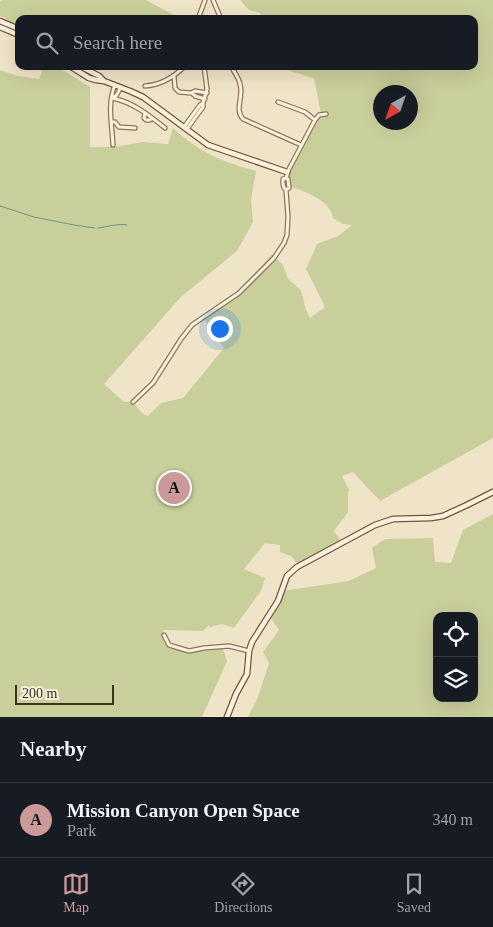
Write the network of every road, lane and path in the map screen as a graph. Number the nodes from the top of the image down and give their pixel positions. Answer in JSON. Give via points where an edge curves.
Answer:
{"nodes":[{"id":1,"x":205,"y":0,"type":"edge"},
{"id":2,"x":213,"y":0,"type":"edge"},
{"id":3,"x":199,"y":15,"type":"edge"},
{"id":4,"x":219,"y":15,"type":"edge"},
{"id":5,"x":0,"y":21,"type":"edge"},
{"id":6,"x":0,"y":27,"type":"edge"},
{"id":7,"x":15,"y":27,"type":"edge"},
{"id":8,"x":15,"y":33,"type":"edge"},
{"id":9,"x":76,"y":70,"type":"edge"},
{"id":10,"x":88,"y":70,"type":"edge"},
{"id":11,"x":181,"y":70,"type":"edge"},
{"id":12,"x":205,"y":70,"type":"edge"},
{"id":13,"x":233,"y":70,"type":"edge"},
{"id":14,"x":174,"y":76,"type":"junction"},
{"id":15,"x":104,"y":81,"type":"junction"},
{"id":16,"x":115,"y":85,"type":"junction"},
{"id":17,"x":145,"y":86,"type":"dead end"},
{"id":18,"x":121,"y":87,"type":"junction"},
{"id":19,"x":191,"y":93,"type":"junction"},
{"id":20,"x":207,"y":93,"type":"junction"},
{"id":21,"x":112,"y":98,"type":"junction"},
{"id":22,"x":205,"y":99,"type":"junction"},
{"id":23,"x":278,"y":102,"type":"dead end"},
{"id":24,"x":326,"y":114,"type":"dead end"},
{"id":25,"x":315,"y":120,"type":"junction"},
{"id":26,"x":112,"y":122,"type":"junction"},
{"id":27,"x":120,"y":127,"type":"junction"},
{"id":28,"x":135,"y":128,"type":"dead end"},
{"id":29,"x":165,"y":128,"type":"dead end"},
{"id":30,"x":112,"y":129,"type":"junction"},
{"id":31,"x":185,"y":129,"type":"junction"},
{"id":32,"x":112,"y":145,"type":"dead end"},
{"id":33,"x":302,"y":145,"type":"junction"},
{"id":34,"x":285,"y":177,"type":"junction"},
{"id":35,"x":286,"y":190,"type":"junction"},
{"id":36,"x":133,"y":402,"type":"dead end"},
{"id":37,"x":493,"y":492,"type":"edge"},
{"id":38,"x":164,"y":635,"type":"dead end"},
{"id":39,"x":249,"y":651,"type":"junction"},
{"id":40,"x":227,"y":717,"type":"edge"}],
"edges":[{"from":1,"to":3,"type":"street"},
{"from":2,"to":4,"type":"street"},
{"from":5,"to":7,"type":"street"},
{"from":6,"to":8,"type":"street"},
{"from":9,"to":15,"type":"street","via":[[89,78]]},
{"from":10,"to":15,"type":"street"},
{"from":11,"to":14,"type":"street"},
{"from":12,"to":20,"type":"street"},
{"from":13,"to":33,"type":"street","via":[[240,83],[239,110],[243,119]]},
{"from":14,"to":17,"type":"street"},
{"from":14,"to":19,"type":"street","via":[[177,91]]},
{"from":15,"to":16,"type":"street"},
{"from":16,"to":18,"type":"street"},
{"from":16,"to":21,"type":"street"},
{"from":18,"to":21,"type":"street"},
{"from":18,"to":31,"type":"street","via":[[143,97]]},
{"from":19,"to":20,"type":"street"},
{"from":19,"to":22,"type":"street"},
{"from":20,"to":22,"type":"street"},
{"from":21,"to":26,"type":"street"},
{"from":21,"to":29,"type":"street","via":[[124,101]]},
{"from":22,"to":31,"type":"street","via":[[203,107]]},
{"from":23,"to":25,"type":"street","via":[[305,112]]},
{"from":24,"to":25,"type":"street"},
{"from":25,"to":33,"type":"street"},
{"from":26,"to":27,"type":"street"},
{"from":26,"to":30,"type":"street"},
{"from":27,"to":28,"type":"street"},
{"from":27,"to":30,"type":"street"},
{"from":30,"to":32,"type":"street"},
{"from":31,"to":34,"type":"street","via":[[214,148]]},
{"from":33,"to":34,"type":"street"},
{"from":34,"to":35,"type":"street","via":[[283,188]]},
{"from":34,"to":35,"type":"street","via":[[288,179]]},
{"from":35,"to":36,"type":"street","via":[[287,234],[274,258],[239,293],[189,329],[155,380]]},
{"from":37,"to":39,"type":"street","via":[[443,516],[393,519],[375,525],[298,567],[287,576],[278,600]]},
{"from":38,"to":39,"type":"street","via":[[169,645],[189,651],[229,646]]},
{"from":39,"to":40,"type":"street","via":[[247,674]]}]}
